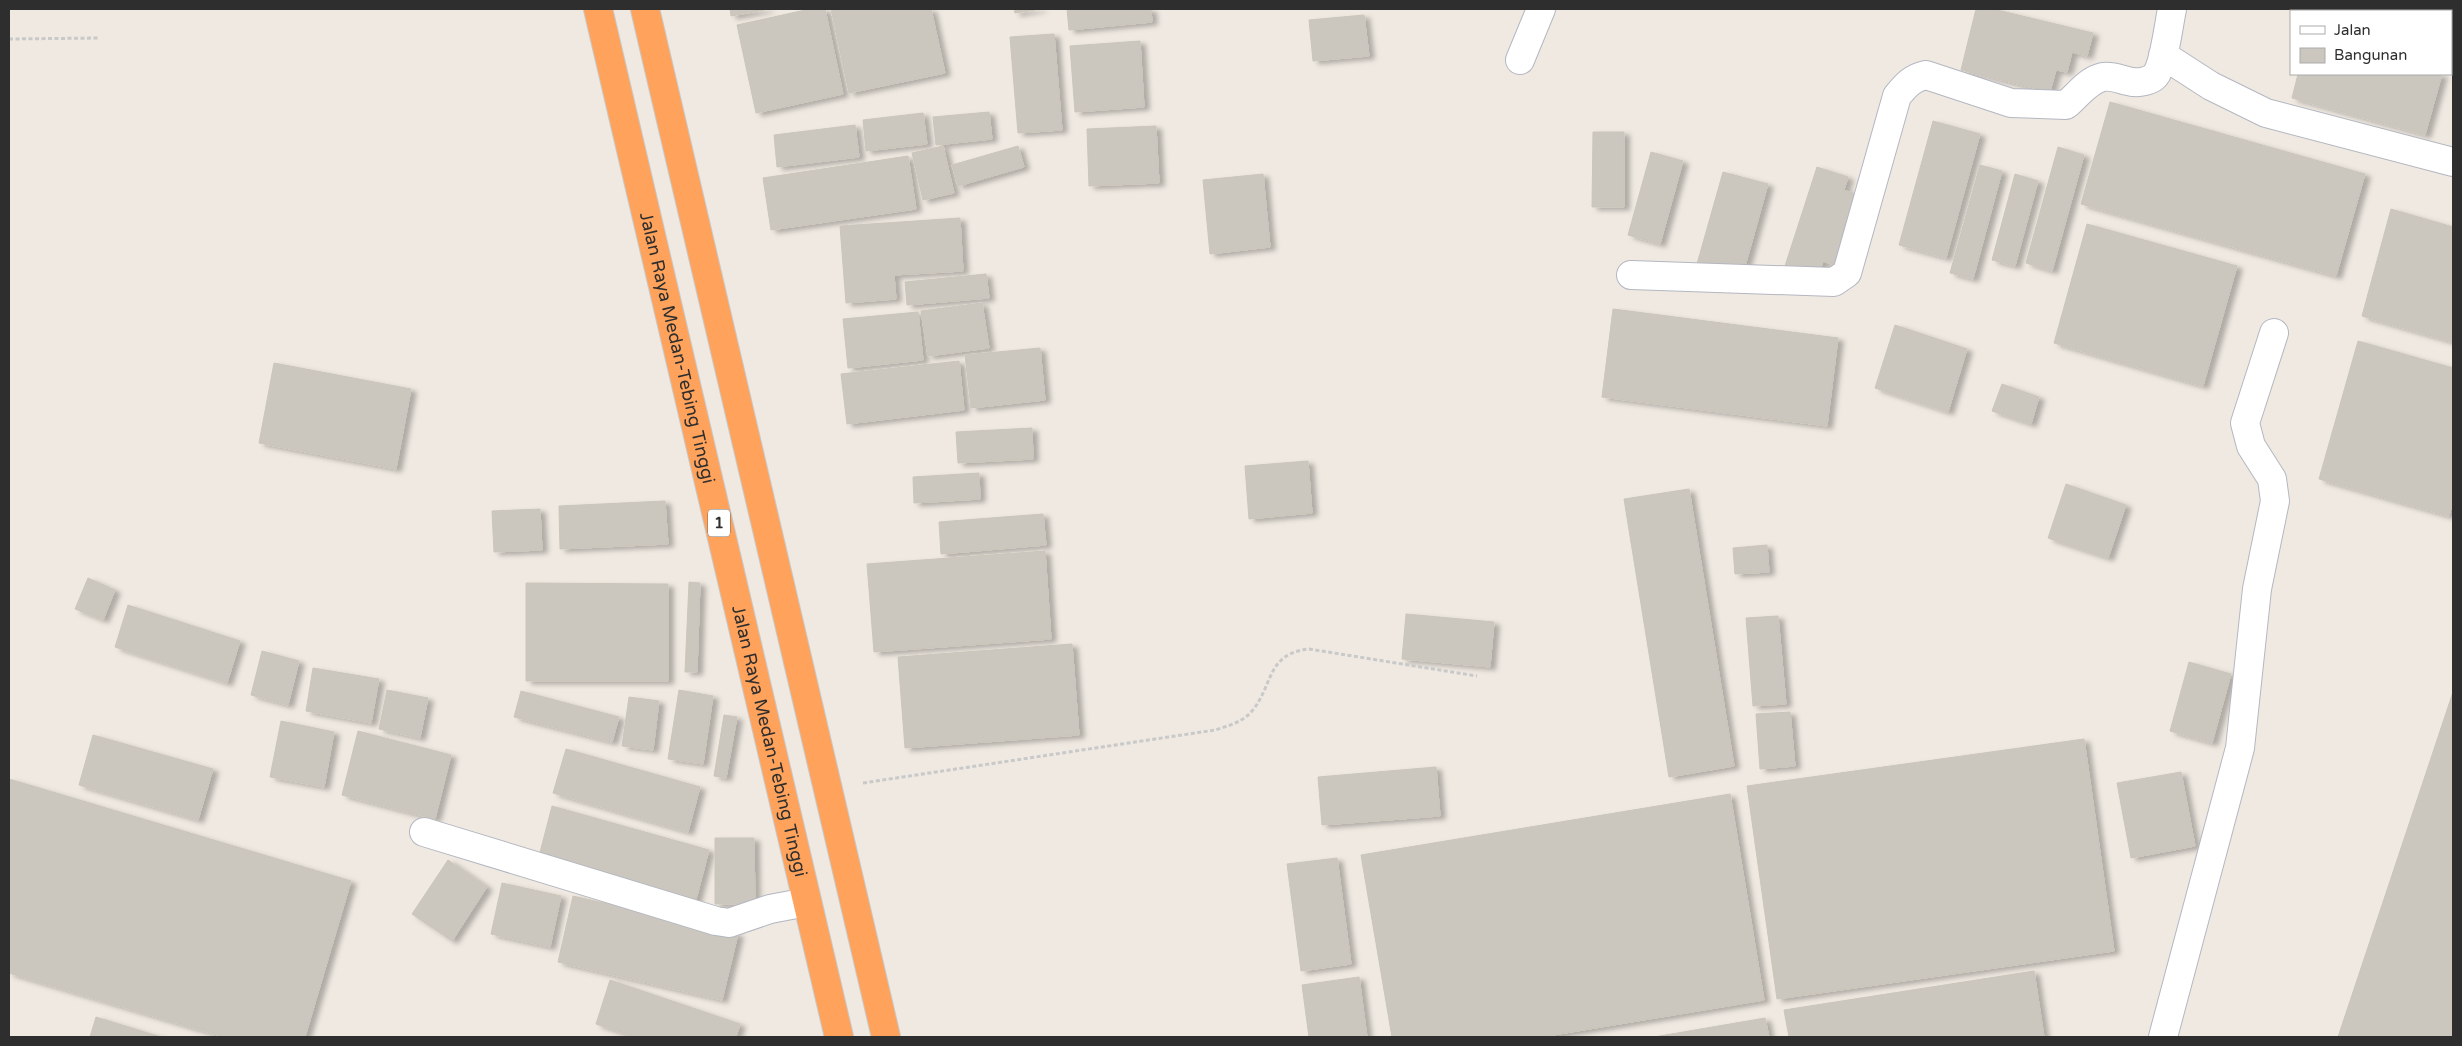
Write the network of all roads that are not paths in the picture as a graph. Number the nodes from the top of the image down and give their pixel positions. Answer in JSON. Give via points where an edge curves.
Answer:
{"nodes":[{"id":1,"x":598,"y":9,"type":"edge"},
{"id":2,"x":645,"y":9,"type":"edge"},
{"id":3,"x":1541,"y":9,"type":"edge"},
{"id":4,"x":2172,"y":9,"type":"edge"},
{"id":5,"x":2163,"y":55,"type":"junction"},
{"id":6,"x":1520,"y":60,"type":"dead end"},
{"id":7,"x":2453,"y":162,"type":"edge"},
{"id":8,"x":1631,"y":275,"type":"dead end"},
{"id":9,"x":2274,"y":333,"type":"dead end"},
{"id":10,"x":424,"y":832,"type":"dead end"},
{"id":11,"x":807,"y":902,"type":"junction"},
{"id":12,"x":839,"y":1037,"type":"edge"},
{"id":13,"x":886,"y":1037,"type":"edge"},
{"id":14,"x":2164,"y":1037,"type":"edge"}],
"edges":[{"from":1,"to":11,"type":"highway","name":"Jalan Raya Medan-Tebing Tinggi","number":"1"},
{"from":2,"to":13,"type":"highway"},
{"from":3,"to":6,"type":"street"},
{"from":4,"to":5,"type":"street"},
{"from":5,"to":7,"type":"street","via":[[2211,86],[2266,113]]},
{"from":5,"to":8,"type":"street","via":[[2155,76],[2146,81],[2103,77],[2094,80],[2062,106],[2012,103],[1926,75],[1908,82],[1897,96],[1847,273],[1834,282]]},
{"from":9,"to":14,"type":"street","via":[[2245,423],[2251,446],[2272,479],[2275,501],[2257,589],[2240,748]]},
{"from":10,"to":11,"type":"street","via":[[729,923],[770,909]]},
{"from":11,"to":12,"type":"highway","name":"Jalan Raya Medan-Tebing Tinggi","number":"1"}]}
